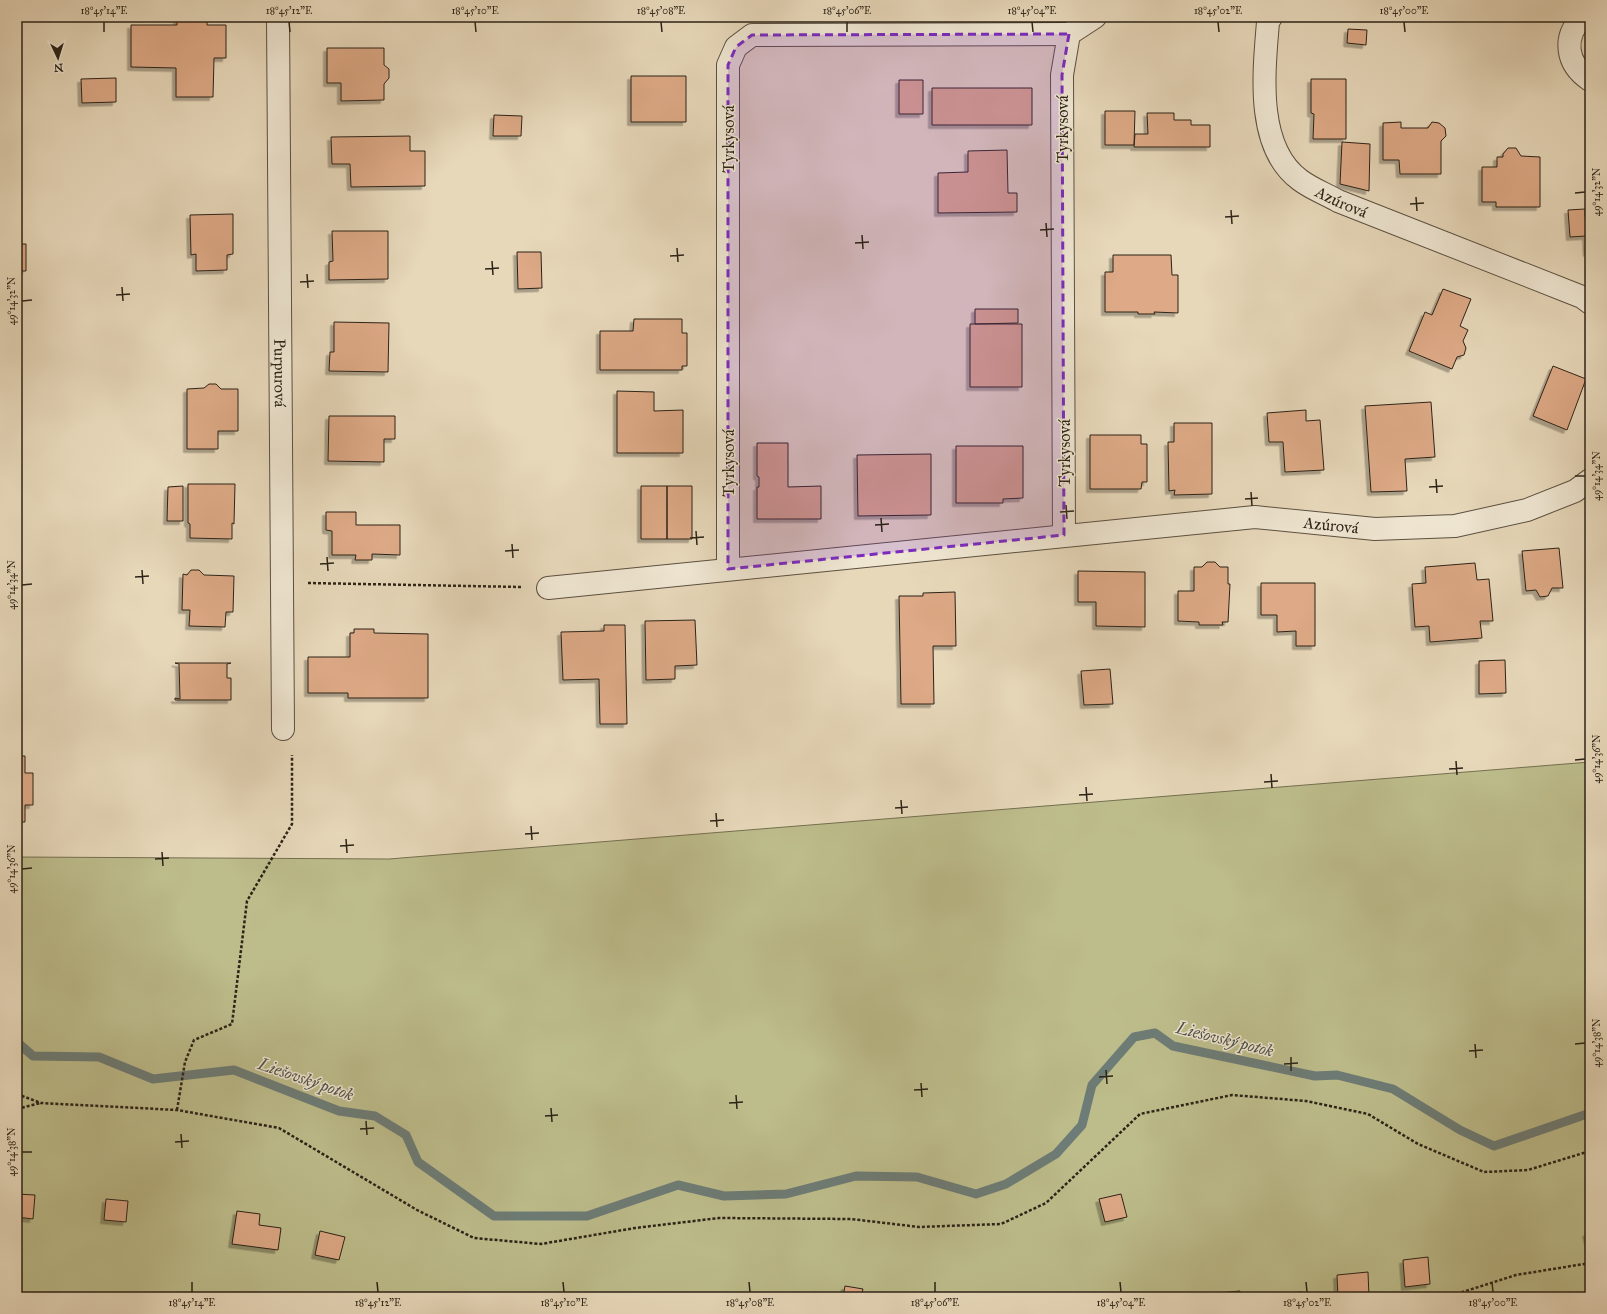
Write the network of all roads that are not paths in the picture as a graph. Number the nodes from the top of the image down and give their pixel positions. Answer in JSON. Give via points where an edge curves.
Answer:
{"nodes":[{"id":1,"x":278,"y":17,"type":"edge"},
{"id":2,"x":1095,"y":17,"type":"edge"},
{"id":3,"x":1272,"y":17,"type":"edge"},
{"id":4,"x":1583,"y":17,"type":"edge"},
{"id":5,"x":1069,"y":34,"type":"junction"},
{"id":6,"x":1590,"y":80,"type":"edge"},
{"id":7,"x":1590,"y":303,"type":"edge"},
{"id":8,"x":1590,"y":480,"type":"edge"},
{"id":9,"x":1064,"y":535,"type":"junction"},
{"id":10,"x":728,"y":569,"type":"junction"},
{"id":11,"x":548,"y":588,"type":"road end"},
{"id":12,"x":283,"y":729,"type":"road end"}],
"edges":[{"from":1,"to":12,"type":"street","name":"Purpurová"},
{"from":2,"to":5,"type":"street"},
{"from":3,"to":7,"type":"street","name":"Azúrová","via":[[1268,22],[1263,80],[1272,142],[1286,165],[1300,180],[1338,201],[1582,297]]},
{"from":4,"to":6,"type":"street","via":[[1570,36],[1569,50],[1571,60],[1580,74]]},
{"from":5,"to":9,"type":"street","name":"Tyrkysová","via":[[1062,75]]},
{"from":5,"to":10,"type":"street","name":"Tyrkysová","via":[[752,35],[736,47],[728,65]]},
{"from":8,"to":9,"type":"street","name":"Azúrová","via":[[1574,491],[1527,510],[1455,526],[1375,529],[1255,517]]},
{"from":9,"to":10,"type":"street"},
{"from":10,"to":11,"type":"street"}]}
